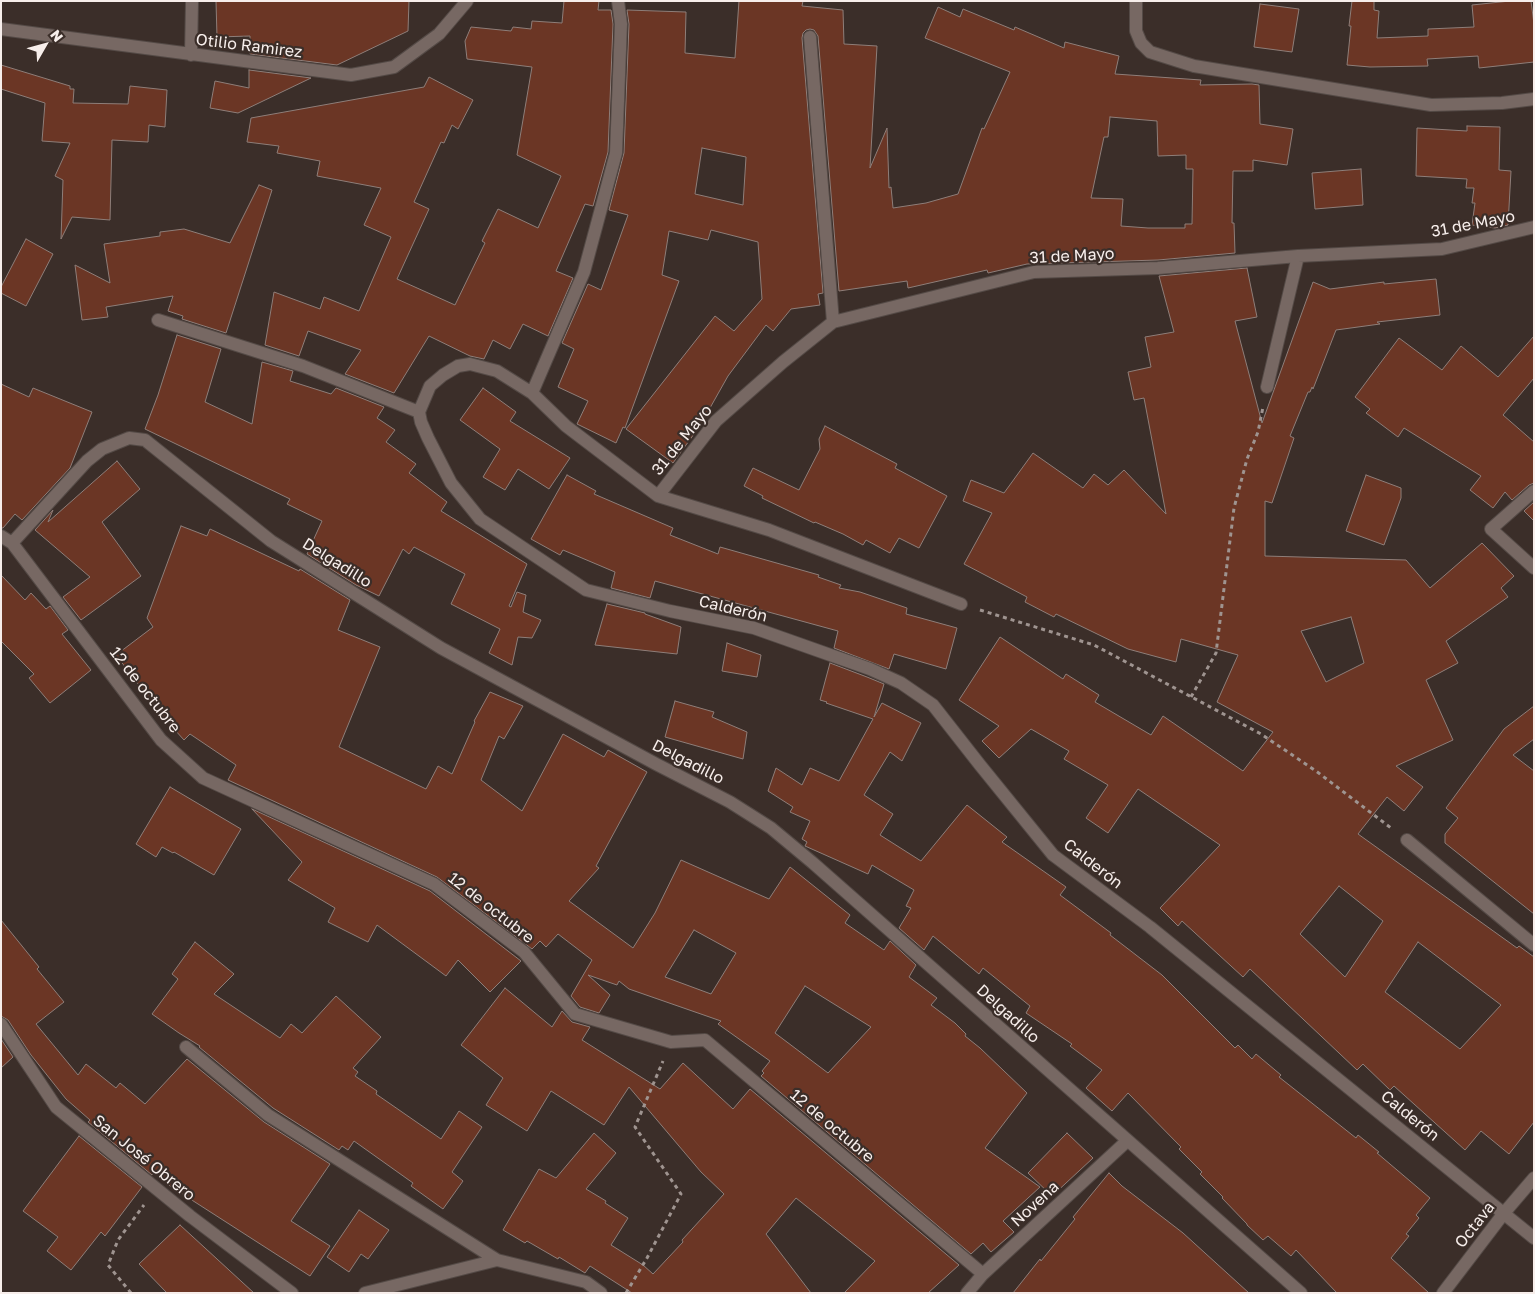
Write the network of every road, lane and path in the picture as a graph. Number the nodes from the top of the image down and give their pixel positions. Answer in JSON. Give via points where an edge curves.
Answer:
{"nodes":[{"id":1,"x":192,"y":1,"type":"edge"},
{"id":2,"x":467,"y":1,"type":"edge"},
{"id":3,"x":618,"y":1,"type":"edge"},
{"id":4,"x":1136,"y":1,"type":"edge"},
{"id":5,"x":1,"y":29,"type":"edge"},
{"id":6,"x":810,"y":37,"type":"dead end"},
{"id":7,"x":191,"y":55,"type":"junction"},
{"id":8,"x":1534,"y":99,"type":"edge"},
{"id":9,"x":1534,"y":228,"type":"edge"},
{"id":10,"x":1298,"y":256,"type":"junction"},
{"id":11,"x":158,"y":320,"type":"dead end"},
{"id":12,"x":833,"y":322,"type":"junction"},
{"id":13,"x":1267,"y":387,"type":"joint"},
{"id":14,"x":532,"y":393,"type":"junction"},
{"id":15,"x":419,"y":412,"type":"junction"},
{"id":16,"x":1534,"y":491,"type":"edge"},
{"id":17,"x":658,"y":496,"type":"junction"},
{"id":18,"x":1,"y":536,"type":"edge"},
{"id":19,"x":12,"y":543,"type":"junction"},
{"id":20,"x":1534,"y":568,"type":"edge"},
{"id":21,"x":961,"y":604,"type":"joint"},
{"id":22,"x":1191,"y":697,"type":"junction"},
{"id":23,"x":1407,"y":840,"type":"joint"},
{"id":24,"x":1534,"y":946,"type":"edge"},
{"id":25,"x":1,"y":1024,"type":"edge"},
{"id":26,"x":671,"y":1042,"type":"junction"},
{"id":27,"x":186,"y":1047,"type":"dead end"},
{"id":28,"x":1127,"y":1141,"type":"junction"},
{"id":29,"x":1534,"y":1178,"type":"edge"},
{"id":30,"x":156,"y":1189,"type":"junction"},
{"id":31,"x":1504,"y":1213,"type":"junction"},
{"id":32,"x":1534,"y":1238,"type":"edge"},
{"id":33,"x":497,"y":1260,"type":"junction"},
{"id":34,"x":983,"y":1274,"type":"junction"},
{"id":35,"x":131,"y":1293,"type":"edge"},
{"id":36,"x":292,"y":1293,"type":"edge"},
{"id":37,"x":365,"y":1293,"type":"edge"},
{"id":38,"x":601,"y":1293,"type":"edge"},
{"id":39,"x":626,"y":1293,"type":"edge"},
{"id":40,"x":967,"y":1293,"type":"edge"},
{"id":41,"x":1301,"y":1293,"type":"edge"},
{"id":42,"x":1443,"y":1293,"type":"edge"}],
"edges":[{"from":1,"to":7,"type":"street"},
{"from":2,"to":7,"type":"street","name":"Otilio Ramirez","via":[[439,34],[394,67],[350,75]]},
{"from":3,"to":14,"type":"street","via":[[621,24],[616,153],[584,272]]},
{"from":4,"to":8,"type":"street","via":[[1136,30],[1141,43],[1150,52],[1194,66],[1431,105]]},
{"from":5,"to":7,"type":"street","name":"Otilio Ramirez"},
{"from":6,"to":12,"type":"street"},
{"from":9,"to":10,"type":"street","name":"31 de Mayo","via":[[1442,249]]},
{"from":10,"to":12,"type":"street","name":"31 de Mayo","via":[[1158,268],[1034,272]]},
{"from":10,"to":13,"type":"street"},
{"from":11,"to":15,"type":"street","via":[[303,366]]},
{"from":12,"to":17,"type":"street","name":"31 de Mayo","via":[[716,421]]},
{"from":13,"to":22,"type":"path","via":[[1258,432],[1234,508],[1216,653]]},
{"from":14,"to":15,"type":"street","via":[[497,372],[470,364],[458,366],[430,386]]},
{"from":14,"to":17,"type":"street","via":[[566,426]]},
{"from":15,"to":31,"type":"street","name":"Calderón","via":[[451,483],[480,519],[586,590],[754,628],[870,669],[901,683],[933,705],[1053,855],[1150,927]]},
{"from":16,"to":20,"type":"street","via":[[1490,529]]},
{"from":17,"to":21,"type":"street","via":[[769,530]]},
{"from":18,"to":19,"type":"street","name":"12 de octubre"},
{"from":19,"to":26,"type":"street","name":"12 de octubre","via":[[161,740],[203,778],[434,884],[524,952],[575,1014]]},
{"from":19,"to":28,"type":"street","name":"Delgadillo","via":[[87,461],[102,449],[129,438],[145,440],[271,541],[442,648],[730,802],[771,828]]},
{"from":21,"to":22,"type":"path","via":[[1094,645]]},
{"from":22,"to":23,"type":"path","via":[[1262,734]]},
{"from":23,"to":24,"type":"street"},
{"from":25,"to":30,"type":"street","name":"San José Obrero","via":[[56,1107]]},
{"from":26,"to":34,"type":"street","name":"12 de octubre","via":[[705,1040]]},
{"from":26,"to":39,"type":"path","via":[[635,1127],[681,1194]]},
{"from":27,"to":33,"type":"street","via":[[268,1115]]},
{"from":28,"to":34,"type":"street","name":"Novena"},
{"from":28,"to":41,"type":"street","name":"Delgadillo"},
{"from":29,"to":31,"type":"street","name":"Octava"},
{"from":30,"to":35,"type":"path","via":[[118,1240],[108,1265]]},
{"from":30,"to":36,"type":"street","name":"San José Obrero"},
{"from":31,"to":32,"type":"street","name":"Calderón"},
{"from":31,"to":42,"type":"street","name":"Octava"},
{"from":33,"to":37,"type":"street"},
{"from":33,"to":38,"type":"street","via":[[586,1282]]},
{"from":34,"to":40,"type":"street","name":"Novena"}]}
